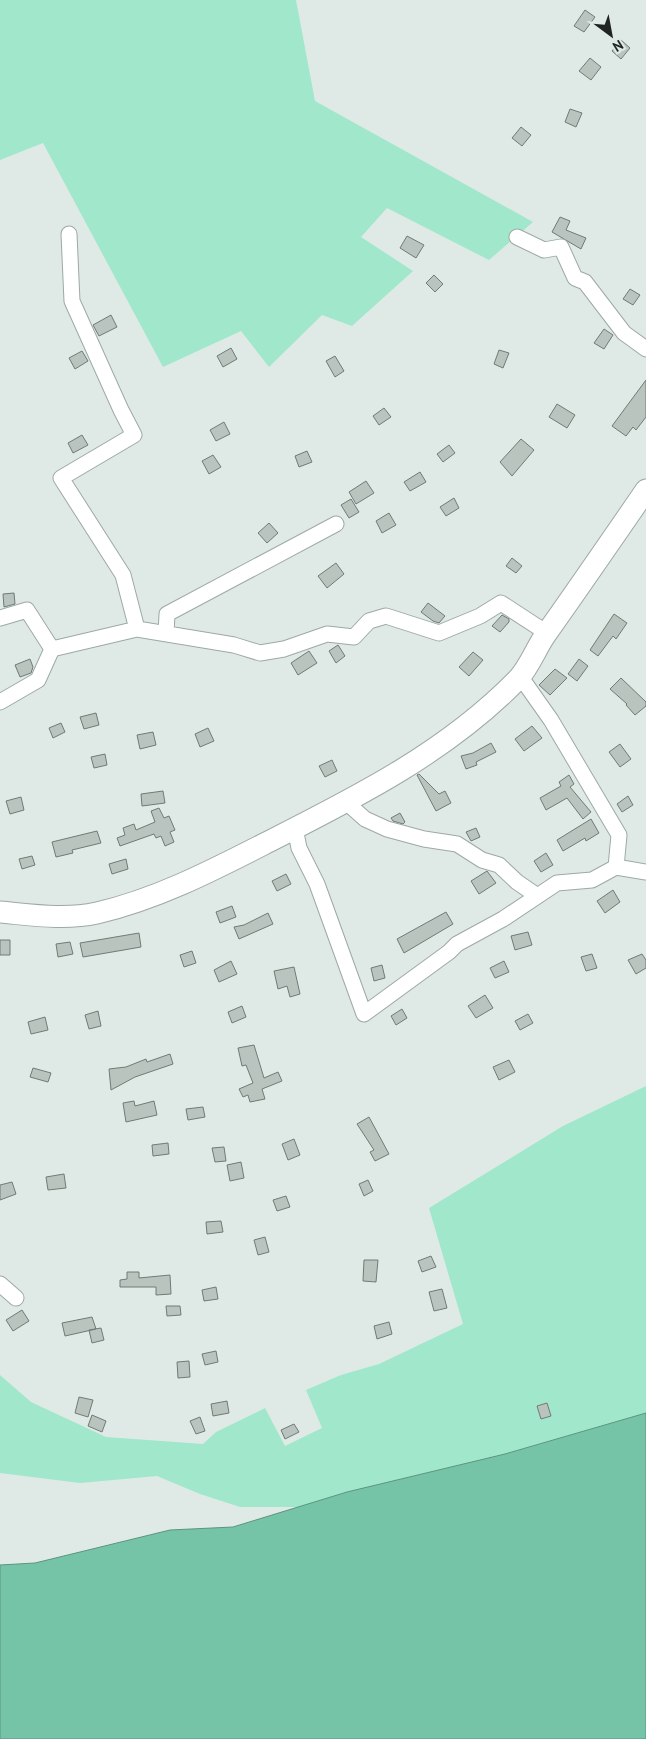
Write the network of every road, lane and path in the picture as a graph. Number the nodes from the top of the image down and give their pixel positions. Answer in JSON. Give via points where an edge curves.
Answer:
{"nodes":[{"id":1,"x":69,"y":234,"type":"dead end"},
{"id":2,"x":517,"y":237,"type":"dead end"},
{"id":3,"x":646,"y":349,"type":"edge"},
{"id":4,"x":642,"y":503,"type":"edge"},
{"id":5,"x":336,"y":524,"type":"dead end"},
{"id":6,"x":0,"y":618,"type":"edge"},
{"id":7,"x":137,"y":629,"type":"junction"},
{"id":8,"x":547,"y":633,"type":"junction"},
{"id":9,"x":166,"y":634,"type":"junction"},
{"id":10,"x":52,"y":649,"type":"junction"},
{"id":11,"x":520,"y":676,"type":"junction"},
{"id":12,"x":0,"y":702,"type":"edge"},
{"id":13,"x":346,"y":802,"type":"junction"},
{"id":14,"x":295,"y":828,"type":"junction"},
{"id":15,"x":616,"y":866,"type":"junction"},
{"id":16,"x":646,"y":872,"type":"edge"},
{"id":17,"x":536,"y":895,"type":"junction"},
{"id":18,"x":0,"y":912,"type":"edge"},
{"id":19,"x":0,"y":1284,"type":"edge"},
{"id":20,"x":16,"y":1298,"type":"dead end"}],
"edges":[{"from":1,"to":7,"type":"street","via":[[72,302],[134,436],[61,478],[123,575]]},
{"from":2,"to":3,"type":"street","via":[[544,250],[560,247],[575,278],[585,282],[624,333]]},
{"from":4,"to":8,"type":"main road"},
{"from":5,"to":9,"type":"street","via":[[167,614]]},
{"from":6,"to":10,"type":"street","via":[[27,610]]},
{"from":7,"to":9,"type":"street"},
{"from":7,"to":10,"type":"street"},
{"from":8,"to":9,"type":"street","via":[[501,603],[480,616],[439,633],[386,616],[370,621],[354,637],[327,634],[284,649],[260,653],[234,645]]},
{"from":8,"to":11,"type":"main road"},
{"from":10,"to":12,"type":"street","via":[[38,680]]},
{"from":11,"to":13,"type":"main road","via":[[490,707],[418,761]]},
{"from":11,"to":15,"type":"street","via":[[551,720],[619,835]]},
{"from":13,"to":14,"type":"main road"},
{"from":13,"to":17,"type":"street","via":[[365,819],[388,829],[457,844],[482,860],[499,865]]},
{"from":14,"to":17,"type":"street","via":[[299,848],[316,884],[364,1014],[457,944],[503,919]]},
{"from":14,"to":18,"type":"main road","via":[[169,889],[97,913],[54,918]]},
{"from":15,"to":16,"type":"street"},
{"from":15,"to":17,"type":"street","via":[[592,880],[557,883]]},
{"from":19,"to":20,"type":"street"}]}
